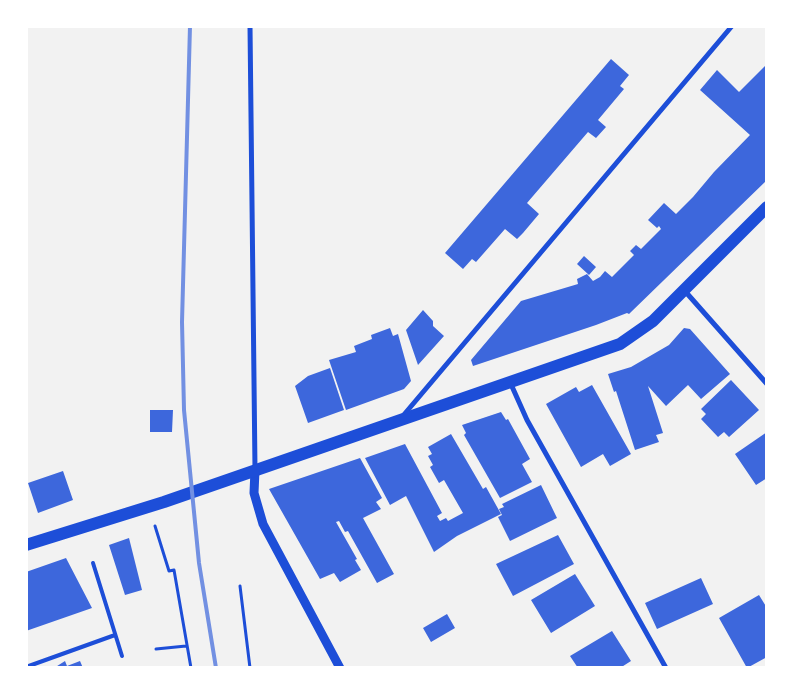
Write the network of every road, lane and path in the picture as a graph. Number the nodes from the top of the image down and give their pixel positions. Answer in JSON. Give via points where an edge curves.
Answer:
{"nodes":[{"id":1,"x":250,"y":26,"type":"edge"},
{"id":2,"x":732,"y":26,"type":"edge"},
{"id":3,"x":767,"y":207,"type":"edge"},
{"id":4,"x":683,"y":290,"type":"junction"},
{"id":5,"x":510,"y":381,"type":"junction"},
{"id":6,"x":767,"y":384,"type":"edge"},
{"id":7,"x":400,"y":419,"type":"junction"},
{"id":8,"x":255,"y":470,"type":"junction"},
{"id":9,"x":156,"y":526,"type":"dead end"},
{"id":10,"x":26,"y":545,"type":"edge"},
{"id":11,"x":93,"y":563,"type":"dead end"},
{"id":12,"x":240,"y":586,"type":"dead end"},
{"id":13,"x":115,"y":635,"type":"junction"},
{"id":14,"x":186,"y":646,"type":"junction"},
{"id":15,"x":156,"y":649,"type":"dead end"},
{"id":16,"x":122,"y":656,"type":"dead end"},
{"id":17,"x":26,"y":667,"type":"edge"},
{"id":18,"x":191,"y":668,"type":"edge"},
{"id":19,"x":250,"y":668,"type":"edge"},
{"id":20,"x":340,"y":668,"type":"edge"},
{"id":21,"x":666,"y":668,"type":"edge"}],
"edges":[{"from":1,"to":8,"type":"street"},
{"from":2,"to":7,"type":"street"},
{"from":3,"to":4,"type":"main road"},
{"from":4,"to":5,"type":"main road","via":[[653,321],[620,344]]},
{"from":4,"to":6,"type":"street"},
{"from":5,"to":7,"type":"main road"},
{"from":5,"to":21,"type":"street","via":[[527,420]]},
{"from":7,"to":8,"type":"main road"},
{"from":8,"to":10,"type":"main road"},
{"from":8,"to":20,"type":"street","via":[[254,493],[263,524]]},
{"from":9,"to":14,"type":"path","via":[[169,571],[174,570]]},
{"from":11,"to":13,"type":"lane"},
{"from":12,"to":19,"type":"path"},
{"from":13,"to":16,"type":"lane"},
{"from":13,"to":17,"type":"lane"},
{"from":14,"to":15,"type":"path"},
{"from":14,"to":18,"type":"path"}]}
